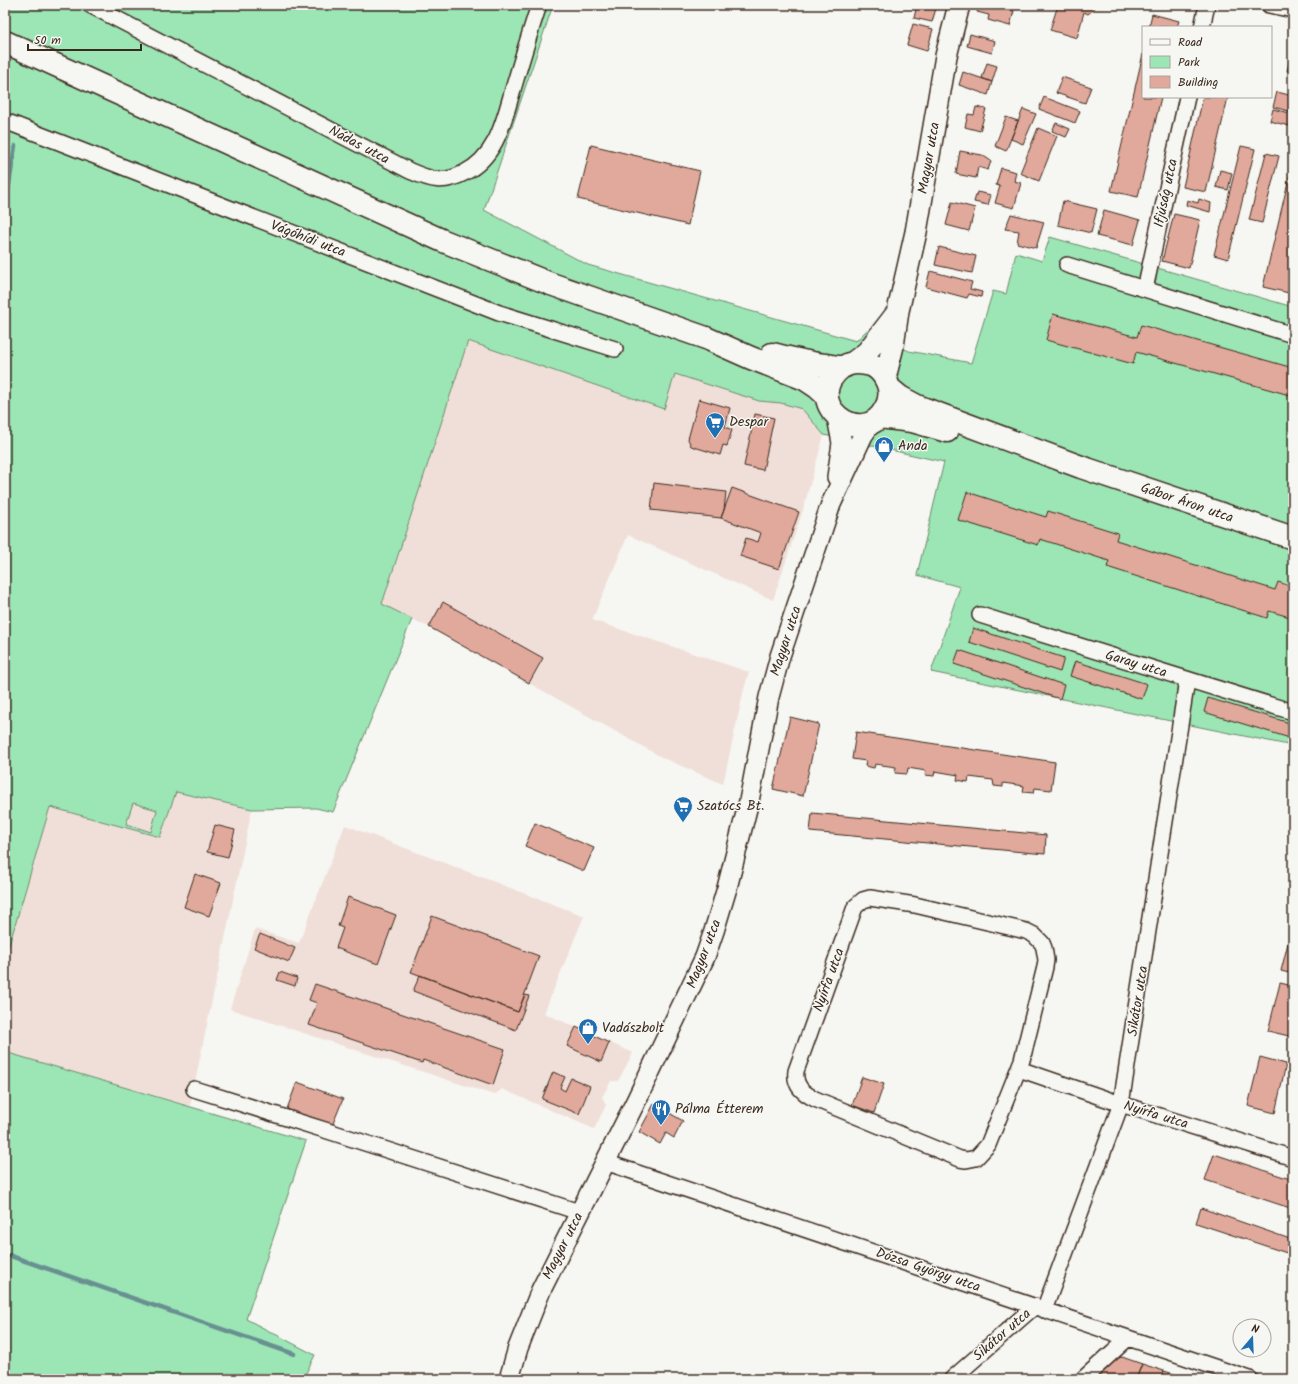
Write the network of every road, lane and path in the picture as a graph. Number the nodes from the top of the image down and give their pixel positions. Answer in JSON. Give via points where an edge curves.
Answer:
{"nodes":[{"id":1,"x":90,"y":5,"type":"edge"},
{"id":2,"x":539,"y":5,"type":"edge"},
{"id":3,"x":959,"y":5,"type":"edge"},
{"id":4,"x":1207,"y":5,"type":"edge"},
{"id":5,"x":1269,"y":5,"type":"edge"},
{"id":6,"x":1293,"y":10,"type":"edge"},
{"id":7,"x":1202,"y":26,"type":"edge"},
{"id":8,"x":9,"y":44,"type":"edge"},
{"id":9,"x":1187,"y":98,"type":"edge"},
{"id":10,"x":5,"y":121,"type":"edge"},
{"id":11,"x":1066,"y":265,"type":"dead end"},
{"id":12,"x":1145,"y":289,"type":"junction"},
{"id":13,"x":898,"y":311,"type":"junction"},
{"id":14,"x":1293,"y":335,"type":"edge"},
{"id":15,"x":706,"y":338,"type":"junction"},
{"id":16,"x":615,"y":349,"type":"dead end"},
{"id":17,"x":846,"y":366,"type":"junction"},
{"id":18,"x":887,"y":383,"type":"junction"},
{"id":19,"x":827,"y":396,"type":"junction"},
{"id":20,"x":838,"y":417,"type":"junction"},
{"id":21,"x":876,"y":419,"type":"junction"},
{"id":22,"x":1081,"y":467,"type":"junction"},
{"id":23,"x":831,"y":504,"type":"junction"},
{"id":24,"x":1293,"y":538,"type":"edge"},
{"id":25,"x":980,"y":615,"type":"dead end"},
{"id":26,"x":1187,"y":680,"type":"junction"},
{"id":27,"x":1293,"y":712,"type":"edge"},
{"id":28,"x":1019,"y":1070,"type":"junction"},
{"id":29,"x":194,"y":1090,"type":"dead end"},
{"id":30,"x":1121,"y":1104,"type":"junction"},
{"id":31,"x":1292,"y":1153,"type":"edge"},
{"id":32,"x":605,"y":1162,"type":"junction"},
{"id":33,"x":579,"y":1212,"type":"junction"},
{"id":34,"x":1039,"y":1308,"type":"junction"},
{"id":35,"x":1128,"y":1338,"type":"junction"},
{"id":36,"x":508,"y":1379,"type":"edge"},
{"id":37,"x":952,"y":1379,"type":"edge"},
{"id":38,"x":1083,"y":1379,"type":"edge"},
{"id":39,"x":1250,"y":1379,"type":"edge"}],
"edges":[{"from":1,"to":2,"type":"street","name":"Nádas utca","via":[[410,171],[441,180],[456,177],[477,166],[490,151],[501,128]]},
{"from":3,"to":13,"type":"main road","name":"Magyar utca","via":[[946,56],[916,232]]},
{"from":4,"to":7,"type":"street"},
{"from":5,"to":6,"type":"street"},
{"from":8,"to":15,"type":"main road","via":[[441,240],[550,284]]},
{"from":9,"to":12,"type":"street","name":"Ifjúság utca"},
{"from":10,"to":16,"type":"street","name":"Vágóhídi utca","via":[[499,313]]},
{"from":11,"to":12,"type":"street"},
{"from":12,"to":14,"type":"street"},
{"from":13,"to":17,"type":"main road","name":"Magyar utca","via":[[867,352]]},
{"from":13,"to":18,"type":"main road","name":"Magyar utca"},
{"from":15,"to":17,"type":"main road","via":[[810,363]]},
{"from":15,"to":19,"type":"main road","via":[[804,378]]},
{"from":17,"to":18,"type":"main road","via":[[861,363],[870,365],[879,370]]},
{"from":17,"to":19,"type":"main road","via":[[837,371],[829,383]]},
{"from":18,"to":21,"type":"main road","via":[[890,396],[888,404]]},
{"from":18,"to":22,"type":"main road","name":"Gábor Áron utca","via":[[900,397],[916,406]]},
{"from":19,"to":20,"type":"main road"},
{"from":20,"to":21,"type":"main road","via":[[854,425],[863,425]]},
{"from":20,"to":23,"type":"street","name":"Magyar utca","via":[[842,443]]},
{"from":21,"to":22,"type":"main road","name":"Gábor Áron utca","via":[[912,421]]},
{"from":21,"to":23,"type":"street","name":"Magyar utca","via":[[863,435]]},
{"from":22,"to":24,"type":"main road","name":"Gábor Áron utca"},
{"from":23,"to":32,"type":"street","name":"Magyar utca","via":[[774,678],[749,801],[714,931],[691,987]]},
{"from":25,"to":26,"type":"street","name":"Garay utca"},
{"from":26,"to":27,"type":"street","name":"Garay utca"},
{"from":26,"to":30,"type":"street","name":"Sikátor utca"},
{"from":28,"to":28,"type":"street","name":"Nyírfa utca","via":[[1045,967],[1044,948],[1039,938],[1026,931],[915,905],[877,898],[859,903],[855,907],[796,1071],[799,1088],[815,1099],[966,1160],[976,1158],[988,1145]]},
{"from":28,"to":30,"type":"street","name":"Nyírfa utca"},
{"from":29,"to":33,"type":"street"},
{"from":30,"to":31,"type":"street","name":"Nyírfa utca"},
{"from":30,"to":34,"type":"street","name":"Sikátor utca"},
{"from":32,"to":33,"type":"street","name":"Magyar utca"},
{"from":32,"to":34,"type":"street","name":"Dózsa György utca"},
{"from":33,"to":36,"type":"street","name":"Magyar utca","via":[[540,1290]]},
{"from":34,"to":35,"type":"street","name":"Dózsa György utca"},
{"from":34,"to":37,"type":"street","name":"Sikátor utca"},
{"from":35,"to":38,"type":"street"},
{"from":35,"to":39,"type":"street","name":"Dózsa György utca"}]}
